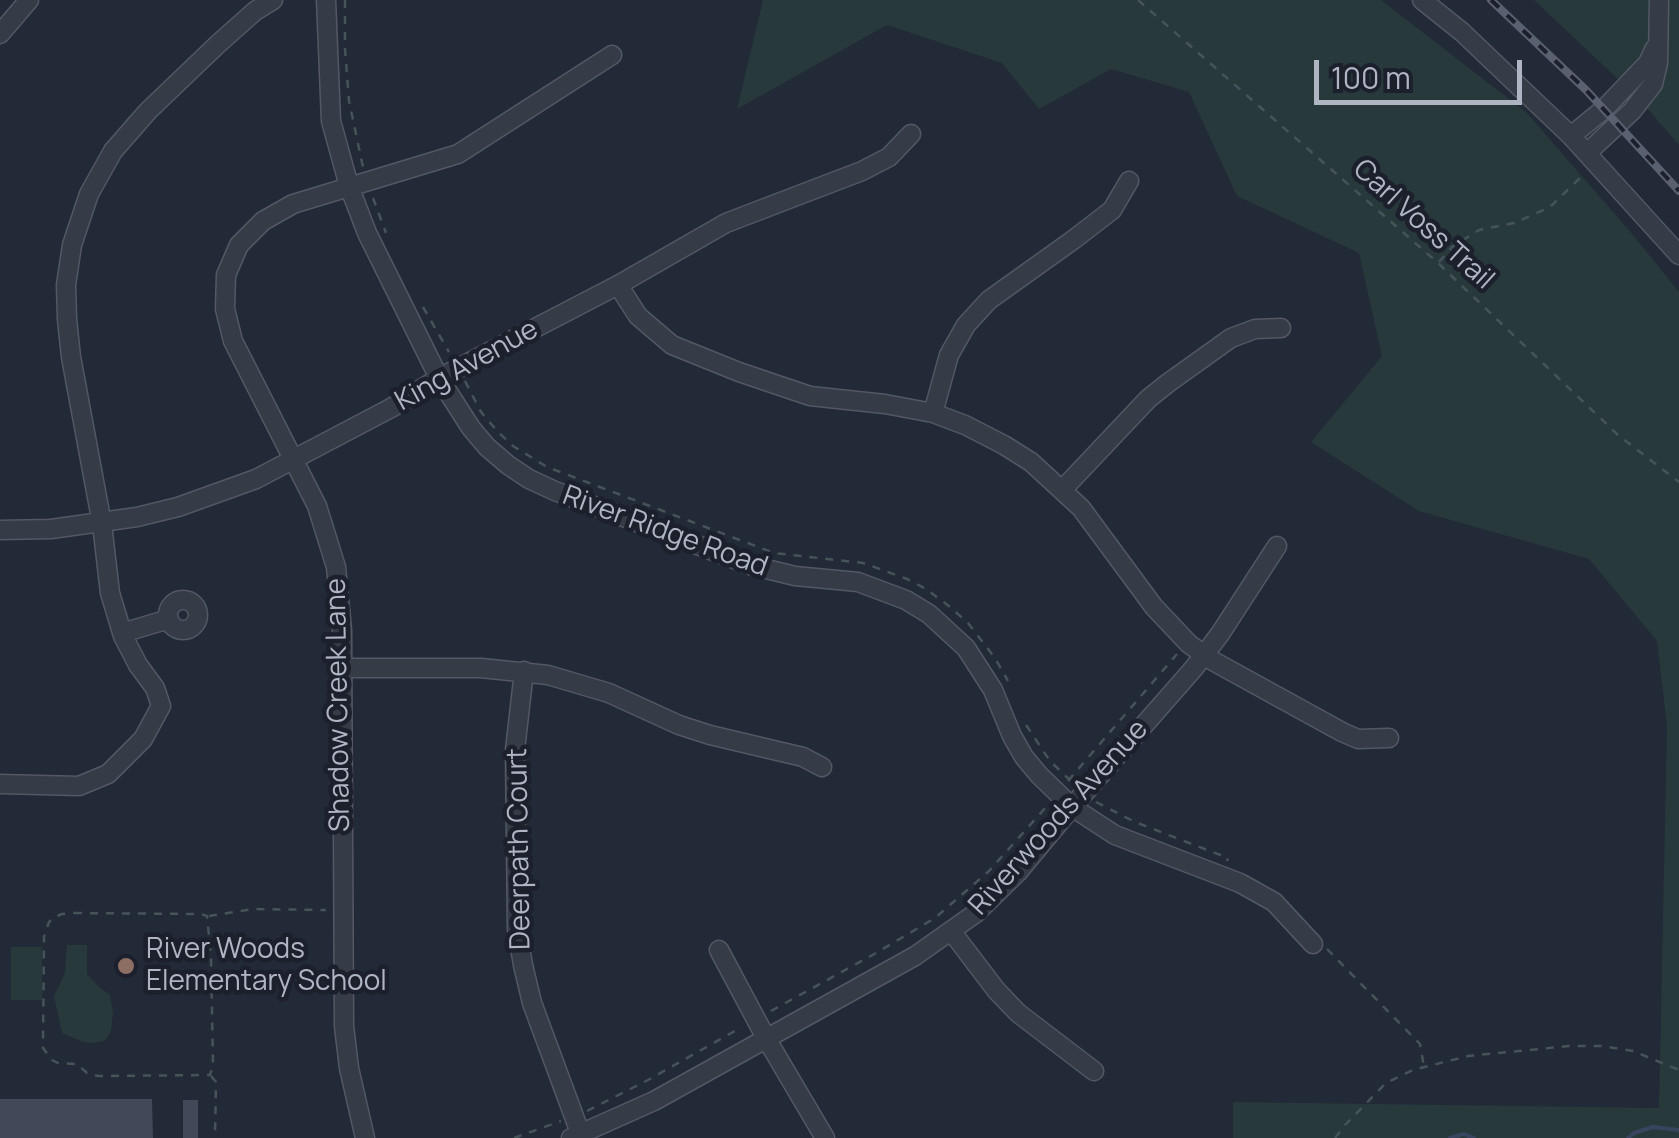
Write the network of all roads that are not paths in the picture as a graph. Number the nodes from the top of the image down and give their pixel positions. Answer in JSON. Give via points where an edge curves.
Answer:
{"nodes":[{"id":1,"x":29,"y":0,"type":"edge"},
{"id":2,"x":273,"y":0,"type":"edge"},
{"id":3,"x":326,"y":0,"type":"edge"},
{"id":4,"x":1422,"y":0,"type":"edge"},
{"id":5,"x":1659,"y":0,"type":"edge"},
{"id":6,"x":0,"y":34,"type":"edge"},
{"id":7,"x":1659,"y":38,"type":"junction"},
{"id":8,"x":612,"y":55,"type":"dead end"},
{"id":9,"x":910,"y":134,"type":"dead end"},
{"id":10,"x":1571,"y":136,"type":"junction"},
{"id":11,"x":1588,"y":161,"type":"junction"},
{"id":12,"x":1129,"y":181,"type":"dead end"},
{"id":13,"x":350,"y":186,"type":"junction"},
{"id":14,"x":1679,"y":256,"type":"edge"},
{"id":15,"x":618,"y":285,"type":"junction"},
{"id":16,"x":1282,"y":328,"type":"dead end"},
{"id":17,"x":439,"y":378,"type":"junction"},
{"id":18,"x":933,"y":413,"type":"junction"},
{"id":19,"x":294,"y":461,"type":"junction"},
{"id":20,"x":1063,"y":489,"type":"junction"},
{"id":21,"x":102,"y":524,"type":"junction"},
{"id":22,"x":0,"y":530,"type":"edge"},
{"id":23,"x":1278,"y":546,"type":"dead end"},
{"id":24,"x":169,"y":619,"type":"dead end"},
{"id":25,"x":122,"y":633,"type":"junction"},
{"id":26,"x":1204,"y":655,"type":"junction"},
{"id":27,"x":342,"y":668,"type":"junction"},
{"id":28,"x":524,"y":671,"type":"junction"},
{"id":29,"x":1388,"y":738,"type":"dead end"},
{"id":30,"x":822,"y":767,"type":"dead end"},
{"id":31,"x":0,"y":784,"type":"edge"},
{"id":32,"x":1072,"y":807,"type":"junction"},
{"id":33,"x":952,"y":932,"type":"junction"},
{"id":34,"x":1313,"y":944,"type":"dead end"},
{"id":35,"x":720,"y":950,"type":"dead end"},
{"id":36,"x":766,"y":1038,"type":"junction"},
{"id":37,"x":1094,"y":1071,"type":"dead end"},
{"id":38,"x":578,"y":1137,"type":"edge"},
{"id":39,"x":365,"y":1138,"type":"edge"},
{"id":40,"x":825,"y":1138,"type":"edge"}],
"edges":[{"from":1,"to":6,"type":"street"},
{"from":2,"to":21,"type":"street","via":[[218,44],[113,150],[72,245],[66,286],[71,357]]},
{"from":3,"to":13,"type":"street","name":"River Ridge Road","via":[[331,121]]},
{"from":4,"to":10,"type":"street"},
{"from":5,"to":7,"type":"street"},
{"from":7,"to":10,"type":"street","via":[[1648,64]]},
{"from":7,"to":11,"type":"street","via":[[1652,84]]},
{"from":8,"to":13,"type":"street","name":"Shadow Creek Lane","via":[[458,154]]},
{"from":9,"to":15,"type":"street","name":"King Avenue","via":[[862,172],[726,223]]},
{"from":10,"to":11,"type":"street"},
{"from":11,"to":14,"type":"street"},
{"from":12,"to":18,"type":"street","via":[[1112,210],[989,300],[966,325],[949,355]]},
{"from":13,"to":17,"type":"street","name":"River Ridge Road"},
{"from":13,"to":19,"type":"street","name":"Shadow Creek Lane","via":[[262,221],[239,246],[226,275],[224,309],[233,341]]},
{"from":15,"to":17,"type":"street","name":"King Avenue"},
{"from":15,"to":18,"type":"street","via":[[638,316],[672,345],[810,396]]},
{"from":16,"to":20,"type":"street","via":[[1231,338],[1168,383]]},
{"from":17,"to":19,"type":"street","name":"King Avenue"},
{"from":17,"to":32,"type":"street","name":"River Ridge Road","via":[[487,447],[530,480],[750,566],[858,582],[929,614],[973,658],[1024,758]]},
{"from":18,"to":20,"type":"street","via":[[1004,445]]},
{"from":19,"to":21,"type":"street","name":"King Avenue","via":[[218,494]]},
{"from":19,"to":27,"type":"street","name":"Shadow Creek Lane","via":[[336,567]]},
{"from":20,"to":26,"type":"street","via":[[1171,627]]},
{"from":21,"to":22,"type":"street","name":"King Avenue"},
{"from":21,"to":25,"type":"street"},
{"from":23,"to":26,"type":"street","name":"Riverwoods Avenue"},
{"from":24,"to":25,"type":"street"},
{"from":25,"to":31,"type":"street","via":[[161,706],[143,739],[108,774],[79,786]]},
{"from":26,"to":29,"type":"street","via":[[1342,732]]},
{"from":26,"to":32,"type":"street","name":"Riverwoods Avenue"},
{"from":27,"to":28,"type":"street"},
{"from":27,"to":39,"type":"street","name":"Shadow Creek Lane","via":[[344,1026]]},
{"from":28,"to":30,"type":"street","via":[[580,683],[679,725]]},
{"from":28,"to":38,"type":"street","name":"Deerpath Court","via":[[516,750],[518,929],[532,1003]]},
{"from":32,"to":33,"type":"street","name":"Riverwoods Avenue","via":[[1001,891]]},
{"from":32,"to":34,"type":"street","name":"River Ridge Road","via":[[1116,835],[1274,902]]},
{"from":33,"to":36,"type":"street","name":"Riverwoods Avenue"},
{"from":33,"to":37,"type":"street","via":[[1018,1012]]},
{"from":35,"to":36,"type":"street"},
{"from":36,"to":38,"type":"street","name":"Riverwoods Avenue"},
{"from":36,"to":40,"type":"street"}]}
